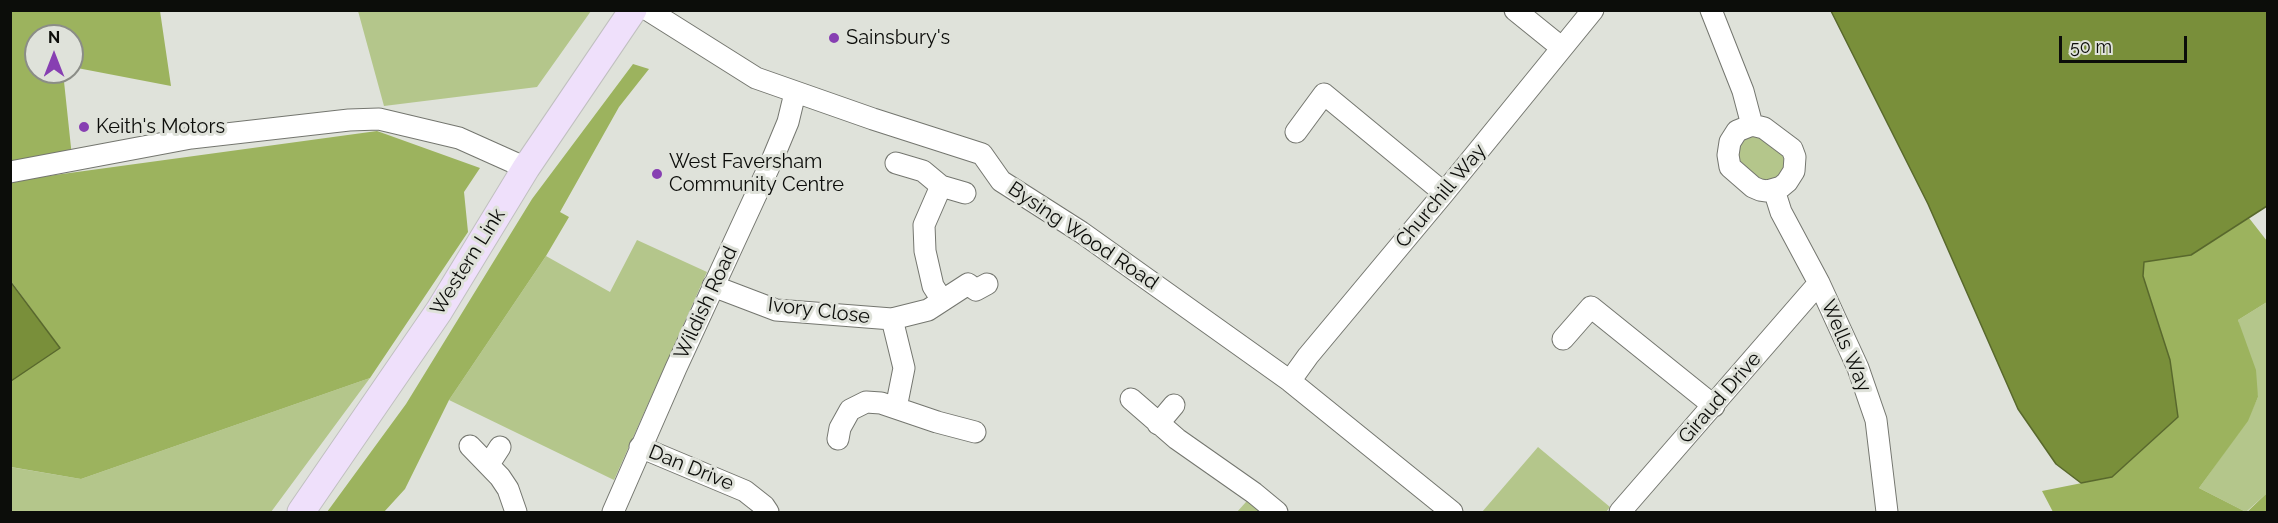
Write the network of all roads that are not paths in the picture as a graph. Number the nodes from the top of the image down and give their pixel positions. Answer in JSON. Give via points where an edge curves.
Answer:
{"nodes":[{"id":1,"x":633,"y":10,"type":"edge"},
{"id":2,"x":648,"y":10,"type":"edge"},
{"id":3,"x":1515,"y":10,"type":"edge"},
{"id":4,"x":1593,"y":10,"type":"edge"},
{"id":5,"x":1711,"y":10,"type":"edge"},
{"id":6,"x":1562,"y":48,"type":"junction"},
{"id":7,"x":795,"y":93,"type":"junction"},
{"id":8,"x":1752,"y":124,"type":"junction"},
{"id":9,"x":1296,"y":132,"type":"dead end"},
{"id":10,"x":896,"y":163,"type":"dead end"},
{"id":11,"x":526,"y":168,"type":"junction"},
{"id":12,"x":10,"y":172,"type":"edge"},
{"id":13,"x":941,"y":186,"type":"junction"},
{"id":14,"x":1774,"y":190,"type":"junction"},
{"id":15,"x":965,"y":193,"type":"dead end"},
{"id":16,"x":1444,"y":193,"type":"junction"},
{"id":17,"x":1820,"y":283,"type":"junction"},
{"id":18,"x":987,"y":284,"type":"dead end"},
{"id":19,"x":713,"y":286,"type":"junction"},
{"id":20,"x":942,"y":300,"type":"junction"},
{"id":21,"x":892,"y":319,"type":"junction"},
{"id":22,"x":1563,"y":339,"type":"dead end"},
{"id":23,"x":1290,"y":381,"type":"junction"},
{"id":24,"x":1131,"y":399,"type":"dead end"},
{"id":25,"x":1174,"y":405,"type":"dead end"},
{"id":26,"x":1714,"y":406,"type":"junction"},
{"id":27,"x":896,"y":408,"type":"junction"},
{"id":28,"x":1158,"y":424,"type":"junction"},
{"id":29,"x":975,"y":432,"type":"dead end"},
{"id":30,"x":838,"y":440,"type":"dead end"},
{"id":31,"x":470,"y":446,"type":"dead end"},
{"id":32,"x":640,"y":447,"type":"junction"},
{"id":33,"x":301,"y":513,"type":"edge"},
{"id":34,"x":516,"y":513,"type":"edge"},
{"id":35,"x":613,"y":513,"type":"edge"},
{"id":36,"x":768,"y":513,"type":"edge"},
{"id":37,"x":1277,"y":513,"type":"edge"},
{"id":38,"x":1452,"y":513,"type":"edge"},
{"id":39,"x":1620,"y":513,"type":"edge"},
{"id":40,"x":1887,"y":513,"type":"edge"}],
"edges":[{"from":1,"to":11,"type":"main road","name":"Western Link"},
{"from":2,"to":7,"type":"street","name":"Bysing Wood Road","via":[[756,78]]},
{"from":3,"to":6,"type":"street"},
{"from":4,"to":6,"type":"street","name":"Churchill Way"},
{"from":5,"to":8,"type":"street","via":[[1743,90]]},
{"from":6,"to":16,"type":"street","name":"Churchill Way"},
{"from":7,"to":19,"type":"street","name":"Wildish Road","via":[[773,158]]},
{"from":7,"to":23,"type":"street","name":"Bysing Wood Road","via":[[982,154],[1001,181],[1081,232]]},
{"from":8,"to":14,"type":"street","via":[[1784,142],[1795,157],[1791,177]]},
{"from":8,"to":14,"type":"street","via":[[1737,131],[1730,142],[1730,167],[1753,187]]},
{"from":9,"to":16,"type":"street","via":[[1324,94]]},
{"from":10,"to":13,"type":"street","via":[[923,171]]},
{"from":11,"to":12,"type":"street","via":[[459,138],[380,119],[191,138]]},
{"from":11,"to":33,"type":"main road","name":"Western Link","via":[[439,311]]},
{"from":13,"to":15,"type":"street"},
{"from":13,"to":20,"type":"street","via":[[924,225],[933,286]]},
{"from":14,"to":17,"type":"street","name":"Wells Way","via":[[1781,212]]},
{"from":16,"to":23,"type":"street","name":"Churchill Way"},
{"from":17,"to":26,"type":"street","name":"Giraud Drive"},
{"from":17,"to":40,"type":"street","name":"Wells Way","via":[[1858,368],[1876,420]]},
{"from":18,"to":20,"type":"street","name":"Ivory Close","via":[[976,290],[968,284]]},
{"from":19,"to":21,"type":"street","name":"Ivory Close","via":[[776,310]]},
{"from":19,"to":32,"type":"street","name":"Wildish Road"},
{"from":20,"to":21,"type":"street","name":"Ivory Close","via":[[928,310]]},
{"from":21,"to":27,"type":"street","name":"Ivory Close","via":[[904,368]]},
{"from":22,"to":26,"type":"street","via":[[1591,307]]},
{"from":23,"to":38,"type":"street","name":"Bysing Wood Road"},
{"from":24,"to":28,"type":"street"},
{"from":25,"to":28,"type":"street"},
{"from":26,"to":39,"type":"street","name":"Giraud Drive"},
{"from":27,"to":29,"type":"street"},
{"from":27,"to":30,"type":"street","via":[[866,402],[850,410]]},
{"from":28,"to":37,"type":"street"},
{"from":31,"to":34,"type":"street","via":[[495,455]]},
{"from":32,"to":35,"type":"street","name":"Wildish Road"},
{"from":32,"to":36,"type":"street","name":"Dan Drive","via":[[745,491]]}]}
